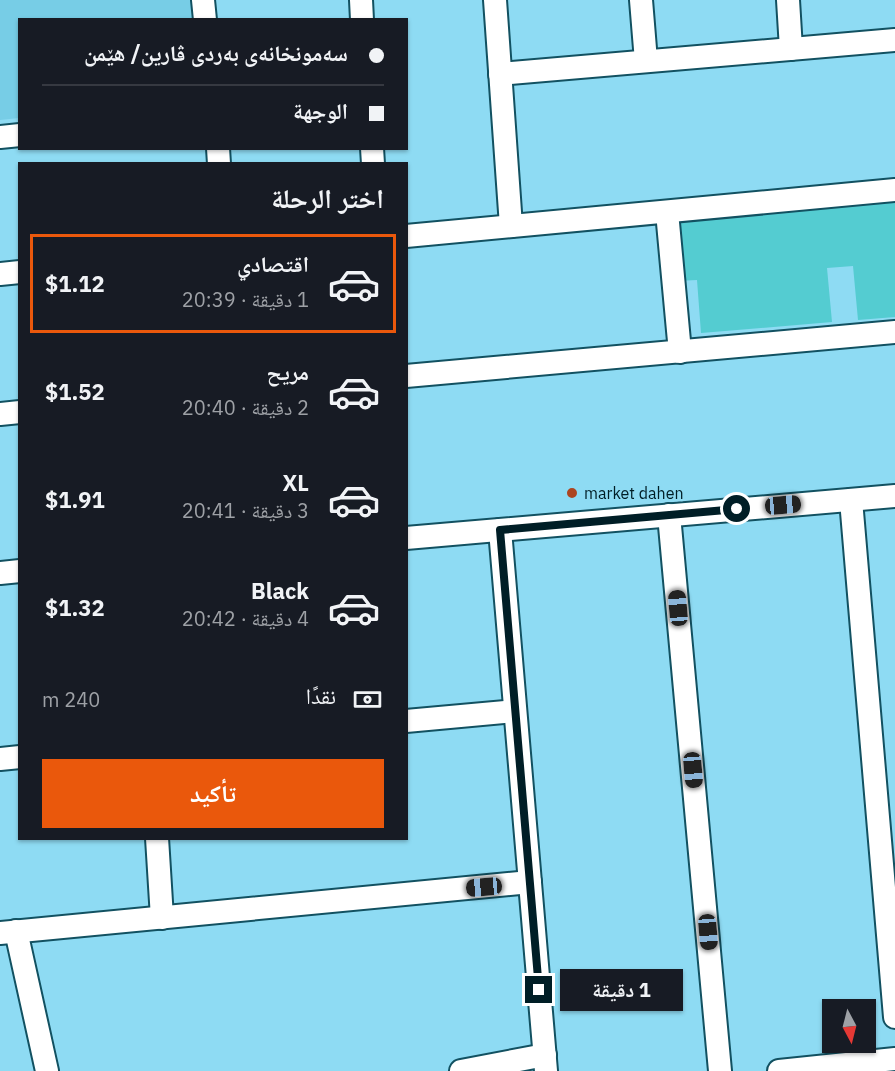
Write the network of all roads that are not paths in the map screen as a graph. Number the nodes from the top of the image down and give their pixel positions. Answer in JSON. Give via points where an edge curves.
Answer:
{"nodes":[{"id":1,"x":203,"y":0,"type":"edge"},
{"id":2,"x":361,"y":0,"type":"edge"},
{"id":3,"x":495,"y":0,"type":"edge"},
{"id":4,"x":641,"y":0,"type":"edge"},
{"id":5,"x":788,"y":0,"type":"edge"},
{"id":6,"x":205,"y":18,"type":"edge"},
{"id":7,"x":362,"y":18,"type":"edge"},
{"id":8,"x":895,"y":40,"type":"edge"},
{"id":9,"x":791,"y":49,"type":"junction"},
{"id":10,"x":645,"y":61,"type":"junction"},
{"id":11,"x":500,"y":74,"type":"junction"},
{"id":12,"x":18,"y":135,"type":"edge"},
{"id":13,"x":0,"y":137,"type":"edge"},
{"id":14,"x":895,"y":190,"type":"edge"},
{"id":15,"x":667,"y":212,"type":"junction"},
{"id":16,"x":511,"y":226,"type":"junction"},
{"id":17,"x":408,"y":236,"type":"edge"},
{"id":18,"x":18,"y":272,"type":"edge"},
{"id":19,"x":0,"y":274,"type":"edge"},
{"id":20,"x":895,"y":332,"type":"edge"},
{"id":21,"x":680,"y":352,"type":"junction"},
{"id":22,"x":408,"y":376,"type":"edge"},
{"id":23,"x":18,"y":412,"type":"edge"},
{"id":24,"x":0,"y":414,"type":"edge"},
{"id":25,"x":895,"y":496,"type":"edge"},
{"id":26,"x":850,"y":500,"type":"junction"},
{"id":27,"x":669,"y":515,"type":"junction"},
{"id":28,"x":500,"y":530,"type":"junction"},
{"id":29,"x":408,"y":538,"type":"edge"},
{"id":30,"x":18,"y":571,"type":"edge"},
{"id":31,"x":0,"y":573,"type":"edge"},
{"id":32,"x":515,"y":711,"type":"junction"},
{"id":33,"x":408,"y":721,"type":"edge"},
{"id":34,"x":18,"y":757,"type":"edge"},
{"id":35,"x":0,"y":759,"type":"edge"},
{"id":36,"x":885,"y":767,"type":"edge"},
{"id":37,"x":157,"y":840,"type":"edge"},
{"id":38,"x":530,"y":882,"type":"junction"},
{"id":39,"x":162,"y":918,"type":"junction"},
{"id":40,"x":8,"y":932,"type":"edge"},
{"id":41,"x":895,"y":1017,"type":"edge"},
{"id":42,"x":895,"y":1059,"type":"edge"},
{"id":43,"x":546,"y":1063,"type":"edge"},
{"id":44,"x":47,"y":1071,"type":"edge"},
{"id":45,"x":461,"y":1071,"type":"edge"},
{"id":46,"x":720,"y":1071,"type":"edge"},
{"id":47,"x":779,"y":1071,"type":"edge"}],
"edges":[{"from":1,"to":6,"type":"street"},
{"from":2,"to":7,"type":"street"},
{"from":3,"to":11,"type":"street"},
{"from":4,"to":10,"type":"street"},
{"from":5,"to":9,"type":"street"},
{"from":8,"to":9,"type":"street"},
{"from":9,"to":10,"type":"street"},
{"from":10,"to":11,"type":"street"},
{"from":11,"to":16,"type":"street"},
{"from":12,"to":13,"type":"street"},
{"from":14,"to":15,"type":"street"},
{"from":15,"to":16,"type":"street"},
{"from":15,"to":21,"type":"street"},
{"from":16,"to":17,"type":"street"},
{"from":18,"to":19,"type":"street"},
{"from":20,"to":21,"type":"street"},
{"from":21,"to":22,"type":"street"},
{"from":23,"to":24,"type":"street"},
{"from":25,"to":26,"type":"street"},
{"from":26,"to":27,"type":"street"},
{"from":26,"to":36,"type":"street"},
{"from":27,"to":28,"type":"street"},
{"from":27,"to":46,"type":"street"},
{"from":28,"to":29,"type":"street"},
{"from":28,"to":32,"type":"street"},
{"from":30,"to":31,"type":"street"},
{"from":32,"to":33,"type":"street"},
{"from":32,"to":38,"type":"street"},
{"from":34,"to":35,"type":"street"},
{"from":36,"to":41,"type":"street"},
{"from":37,"to":39,"type":"street"},
{"from":38,"to":39,"type":"street"},
{"from":38,"to":43,"type":"street"},
{"from":39,"to":40,"type":"street"},
{"from":40,"to":44,"type":"street"},
{"from":42,"to":47,"type":"street"},
{"from":43,"to":45,"type":"street"}]}
